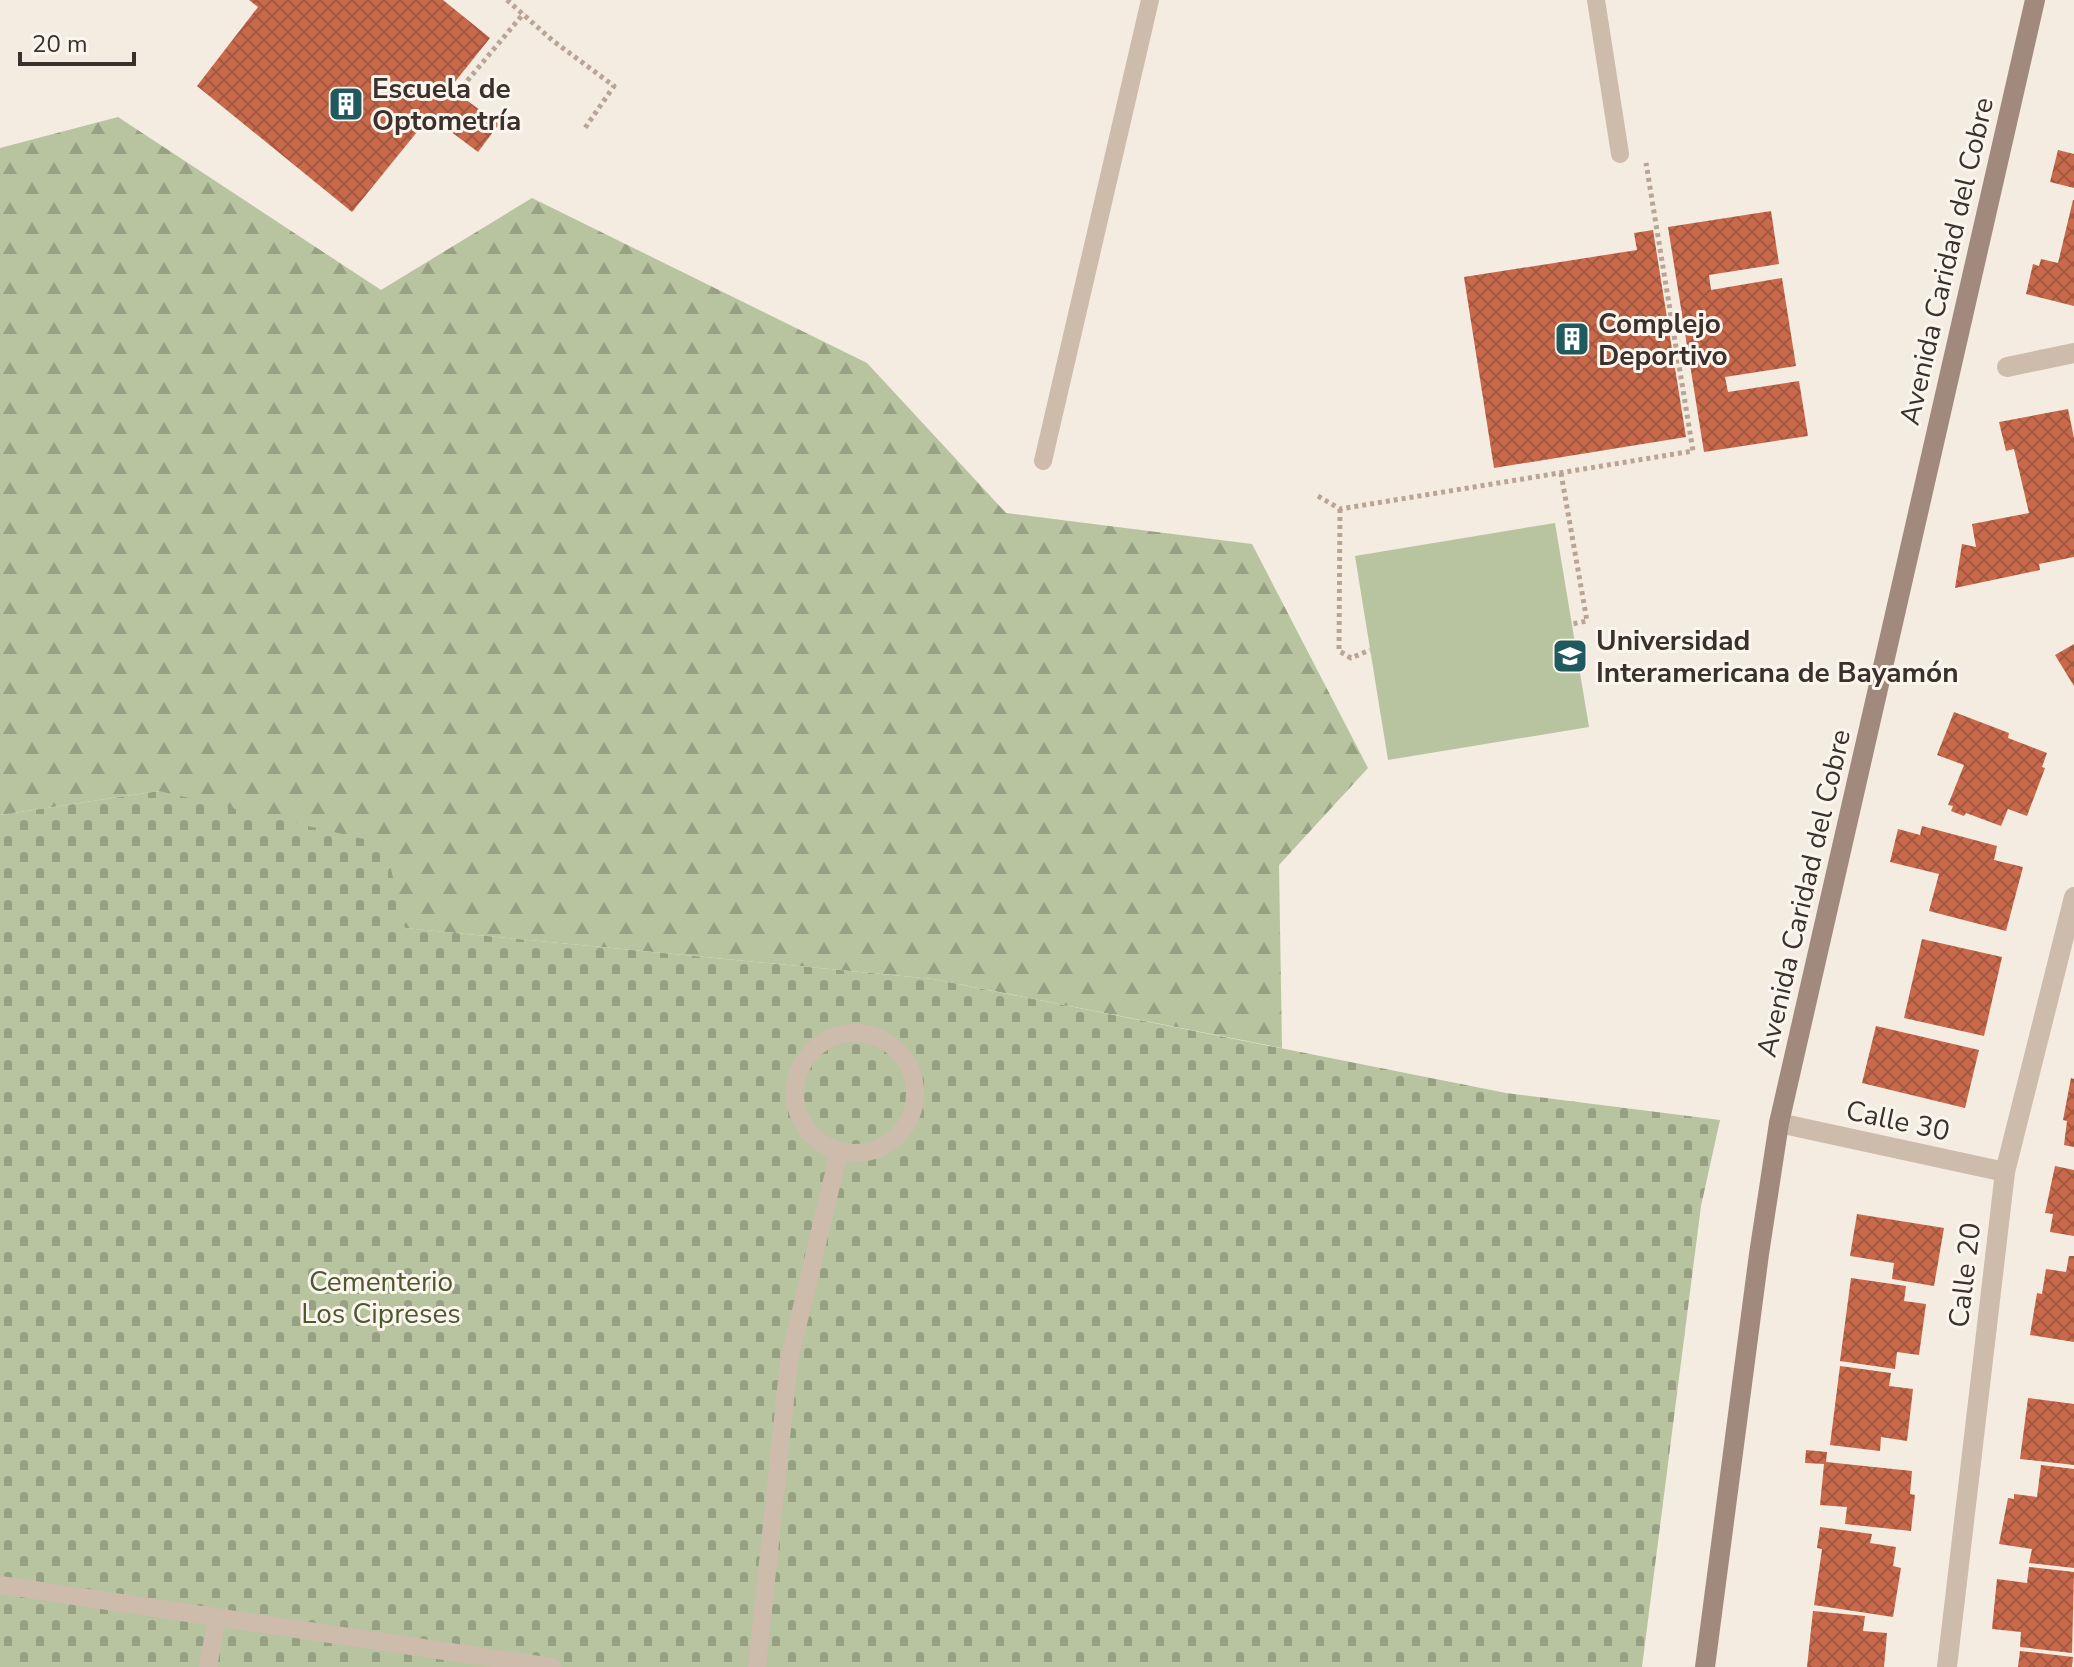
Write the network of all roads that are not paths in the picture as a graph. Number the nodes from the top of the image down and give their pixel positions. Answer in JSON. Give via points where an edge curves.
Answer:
{"nodes":[{"id":1,"x":1150,"y":0,"type":"edge"},
{"id":2,"x":1596,"y":0,"type":"edge"},
{"id":3,"x":2035,"y":0,"type":"edge"},
{"id":4,"x":1620,"y":154,"type":"dead end"},
{"id":5,"x":2074,"y":353,"type":"edge"},
{"id":6,"x":2007,"y":367,"type":"dead end"},
{"id":7,"x":1043,"y":461,"type":"dead end"},
{"id":8,"x":2074,"y":897,"type":"edge"},
{"id":9,"x":1779,"y":1123,"type":"junction"},
{"id":10,"x":839,"y":1152,"type":"junction"},
{"id":11,"x":2005,"y":1172,"type":"junction"},
{"id":12,"x":0,"y":1585,"type":"edge"},
{"id":13,"x":217,"y":1617,"type":"junction"},
{"id":14,"x":208,"y":1667,"type":"edge"},
{"id":15,"x":552,"y":1667,"type":"edge"},
{"id":16,"x":757,"y":1667,"type":"edge"},
{"id":17,"x":1705,"y":1667,"type":"edge"},
{"id":18,"x":1947,"y":1667,"type":"edge"}],
"edges":[{"from":1,"to":7,"type":"lane"},
{"from":2,"to":4,"type":"lane"},
{"from":3,"to":9,"type":"street","name":"Avenida Caridad del Cobre"},
{"from":5,"to":6,"type":"street"},
{"from":8,"to":11,"type":"street","name":"Calle 20"},
{"from":9,"to":11,"type":"street","name":"Calle 30"},
{"from":9,"to":17,"type":"street","name":"Avenida Caridad del Cobre"},
{"from":10,"to":10,"type":"lane","via":[[879,1149],[909,1121],[915,1081],[894,1046],[876,1035],[835,1035],[811,1052],[796,1076],[797,1114],[821,1144]]},
{"from":10,"to":16,"type":"lane","via":[[789,1361]]},
{"from":11,"to":18,"type":"street","name":"Calle 20"},
{"from":12,"to":13,"type":"lane"},
{"from":13,"to":14,"type":"lane"},
{"from":13,"to":15,"type":"lane"}]}
